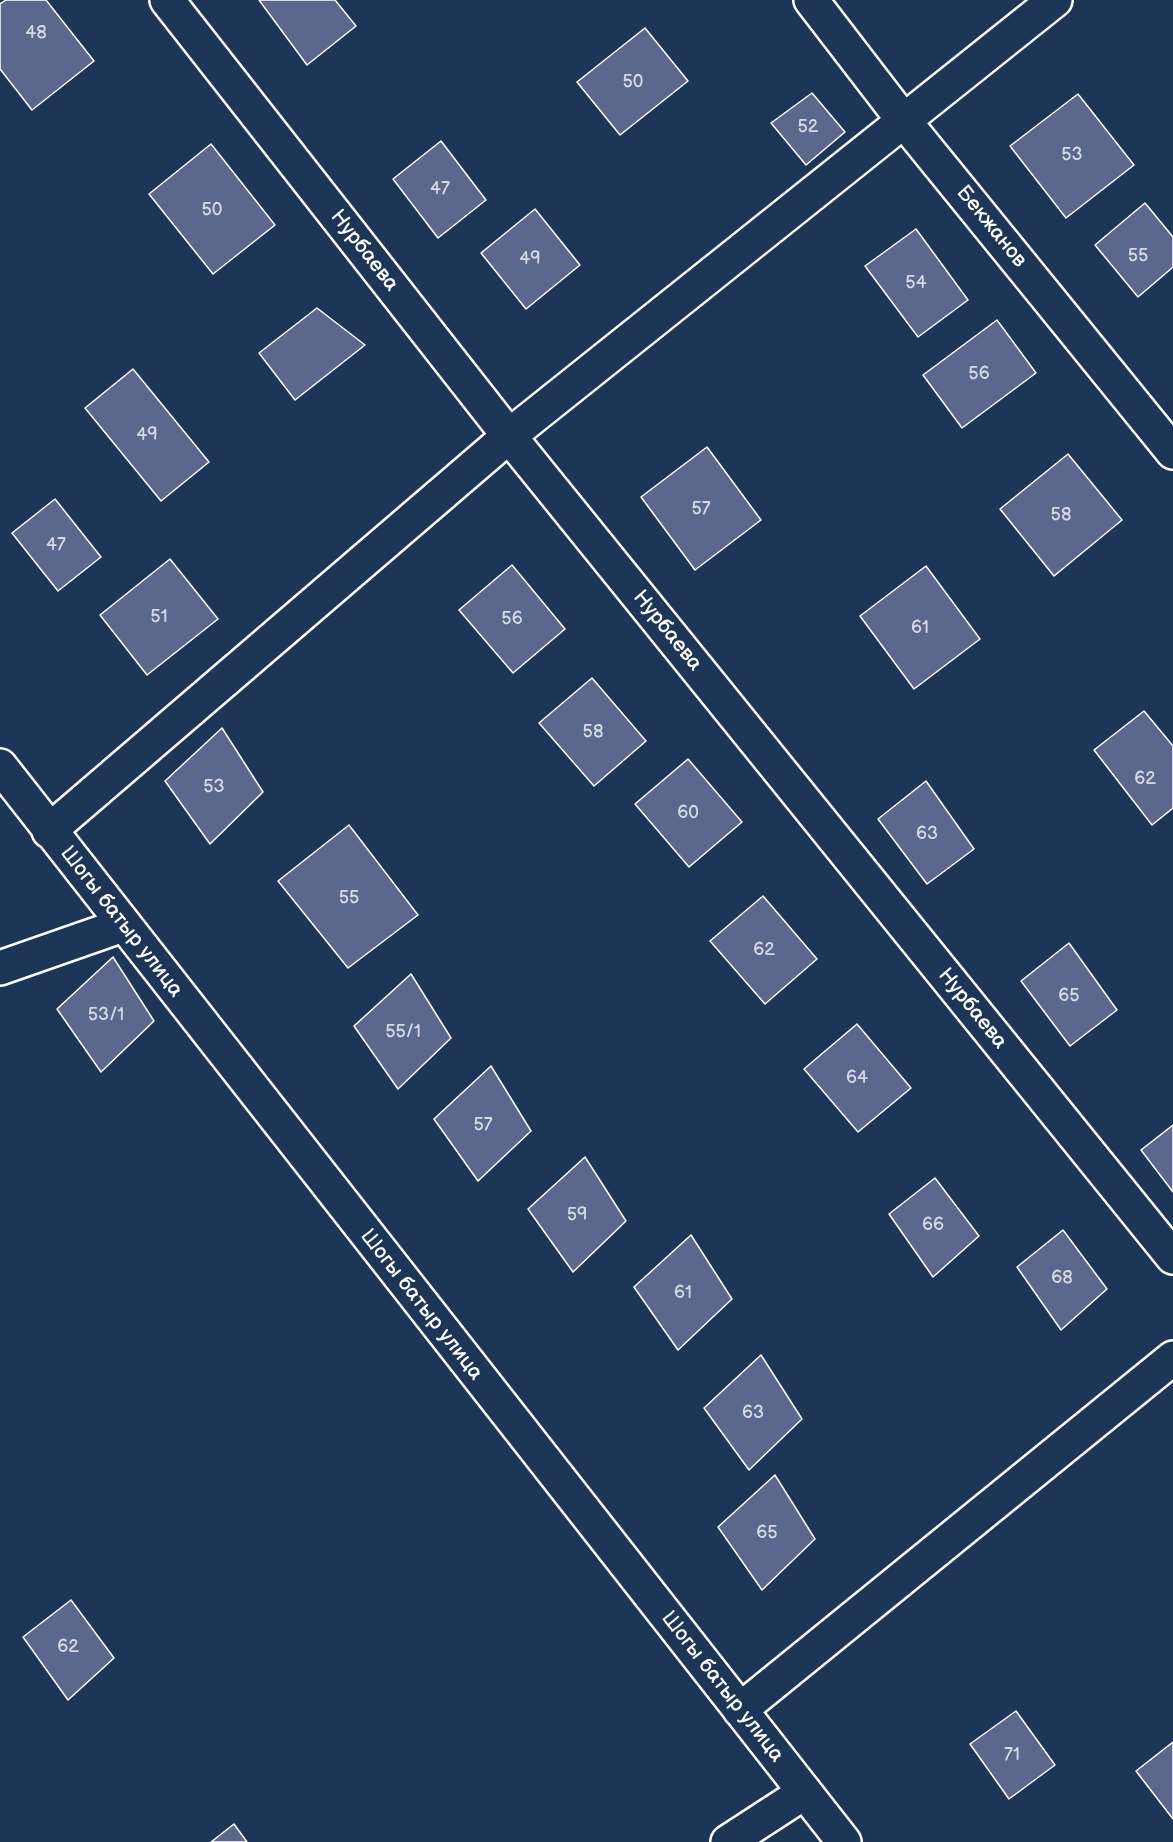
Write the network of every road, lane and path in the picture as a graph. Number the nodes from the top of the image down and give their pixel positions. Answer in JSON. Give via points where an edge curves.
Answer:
{"nodes":[{"id":1,"x":167,"y":0,"type":"edge"},
{"id":2,"x":811,"y":0,"type":"edge"},
{"id":3,"x":1055,"y":0,"type":"edge"},
{"id":4,"x":904,"y":121,"type":"junction"},
{"id":5,"x":508,"y":436,"type":"junction"},
{"id":6,"x":1173,"y":452,"type":"edge"},
{"id":7,"x":0,"y":766,"type":"edge"},
{"id":8,"x":49,"y":831,"type":"junction"},
{"id":9,"x":123,"y":926,"type":"junction"},
{"id":10,"x":0,"y":968,"type":"edge"},
{"id":11,"x":1173,"y":1257,"type":"edge"},
{"id":12,"x":1173,"y":1358,"type":"edge"},
{"id":13,"x":740,"y":1710,"type":"junction"},
{"id":14,"x":805,"y":1792,"type":"junction"},
{"id":15,"x":728,"y":1842,"type":"edge"},
{"id":16,"x":844,"y":1842,"type":"edge"}],
"edges":[{"from":1,"to":5,"type":"street","name":"Нурбаева"},
{"from":2,"to":4,"type":"street","name":"Бекжанов"},
{"from":3,"to":4,"type":"street"},
{"from":4,"to":5,"type":"street"},
{"from":4,"to":6,"type":"street","name":"Бекжанов"},
{"from":5,"to":8,"type":"street"},
{"from":5,"to":11,"type":"street","name":"Нурбаева"},
{"from":7,"to":8,"type":"street","name":"Шогы батыр улица"},
{"from":8,"to":9,"type":"street","name":"Шогы батыр улица"},
{"from":9,"to":10,"type":"street"},
{"from":9,"to":13,"type":"street","name":"Шогы батыр улица"},
{"from":12,"to":13,"type":"street"},
{"from":13,"to":14,"type":"street","name":"Шогы батыр улица"},
{"from":14,"to":15,"type":"street"},
{"from":14,"to":16,"type":"street","name":"Шогы батыр улица"}]}
